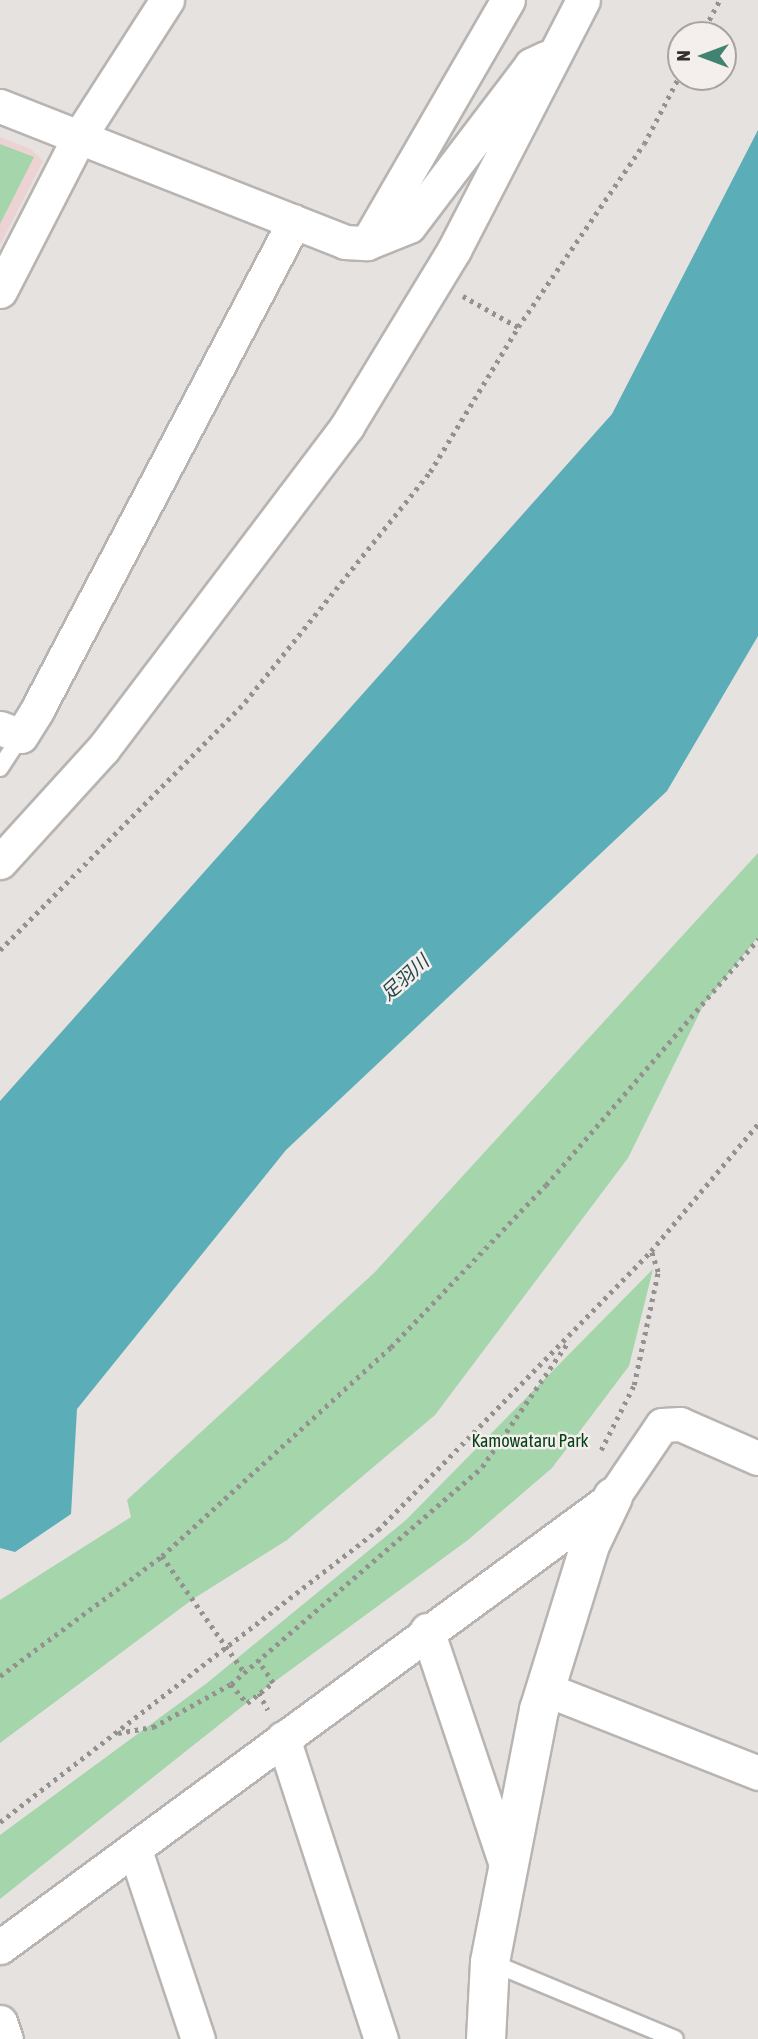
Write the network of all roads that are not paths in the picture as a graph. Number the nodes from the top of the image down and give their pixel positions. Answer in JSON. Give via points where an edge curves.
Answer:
{"nodes":[{"id":1,"x":167,"y":0,"type":"edge"},
{"id":2,"x":508,"y":0,"type":"edge"},
{"id":3,"x":583,"y":0,"type":"edge"},
{"id":4,"x":560,"y":50,"type":"junction"},
{"id":5,"x":0,"y":106,"type":"edge"},
{"id":6,"x":79,"y":137,"type":"junction"},
{"id":7,"x":294,"y":222,"type":"junction"},
{"id":8,"x":367,"y":243,"type":"junction"},
{"id":9,"x":0,"y":292,"type":"edge"},
{"id":10,"x":10,"y":732,"type":"edge"},
{"id":11,"x":0,"y":768,"type":"edge"},
{"id":12,"x":0,"y":862,"type":"edge"},
{"id":13,"x":758,"y":1458,"type":"edge"},
{"id":14,"x":612,"y":1497,"type":"junction"},
{"id":15,"x":427,"y":1630,"type":"junction"},
{"id":16,"x":545,"y":1689,"type":"junction"},
{"id":17,"x":283,"y":1738,"type":"junction"},
{"id":18,"x":758,"y":1773,"type":"edge"},
{"id":19,"x":135,"y":1850,"type":"junction"},
{"id":20,"x":508,"y":1871,"type":"junction"},
{"id":21,"x":0,"y":1947,"type":"edge"},
{"id":22,"x":490,"y":1962,"type":"junction"},
{"id":23,"x":0,"y":2022,"type":"edge"},
{"id":24,"x":6,"y":2039,"type":"edge"},
{"id":25,"x":198,"y":2039,"type":"edge"},
{"id":26,"x":381,"y":2039,"type":"edge"},
{"id":27,"x":486,"y":2039,"type":"edge"},
{"id":28,"x":675,"y":2039,"type":"edge"}],
"edges":[{"from":1,"to":6,"type":"street"},
{"from":2,"to":8,"type":"street"},
{"from":3,"to":4,"type":"street"},
{"from":4,"to":8,"type":"street","via":[[531,65],[409,226]]},
{"from":4,"to":12,"type":"street","via":[[454,250],[346,426],[103,749]]},
{"from":5,"to":6,"type":"street"},
{"from":6,"to":7,"type":"street"},
{"from":6,"to":9,"type":"street"},
{"from":7,"to":8,"type":"street","via":[[345,242]]},
{"from":7,"to":10,"type":"street"},
{"from":10,"to":11,"type":"lane"},
{"from":13,"to":14,"type":"street","via":[[680,1424],[663,1425]]},
{"from":14,"to":15,"type":"street"},
{"from":14,"to":16,"type":"street","via":[[590,1545]]},
{"from":15,"to":17,"type":"street"},
{"from":15,"to":20,"type":"street","via":[[472,1778]]},
{"from":16,"to":18,"type":"street"},
{"from":16,"to":20,"type":"street"},
{"from":17,"to":19,"type":"street"},
{"from":17,"to":26,"type":"street"},
{"from":19,"to":21,"type":"street"},
{"from":19,"to":25,"type":"street"},
{"from":20,"to":22,"type":"street"},
{"from":22,"to":27,"type":"street"},
{"from":22,"to":28,"type":"lane"},
{"from":23,"to":24,"type":"street"}]}
